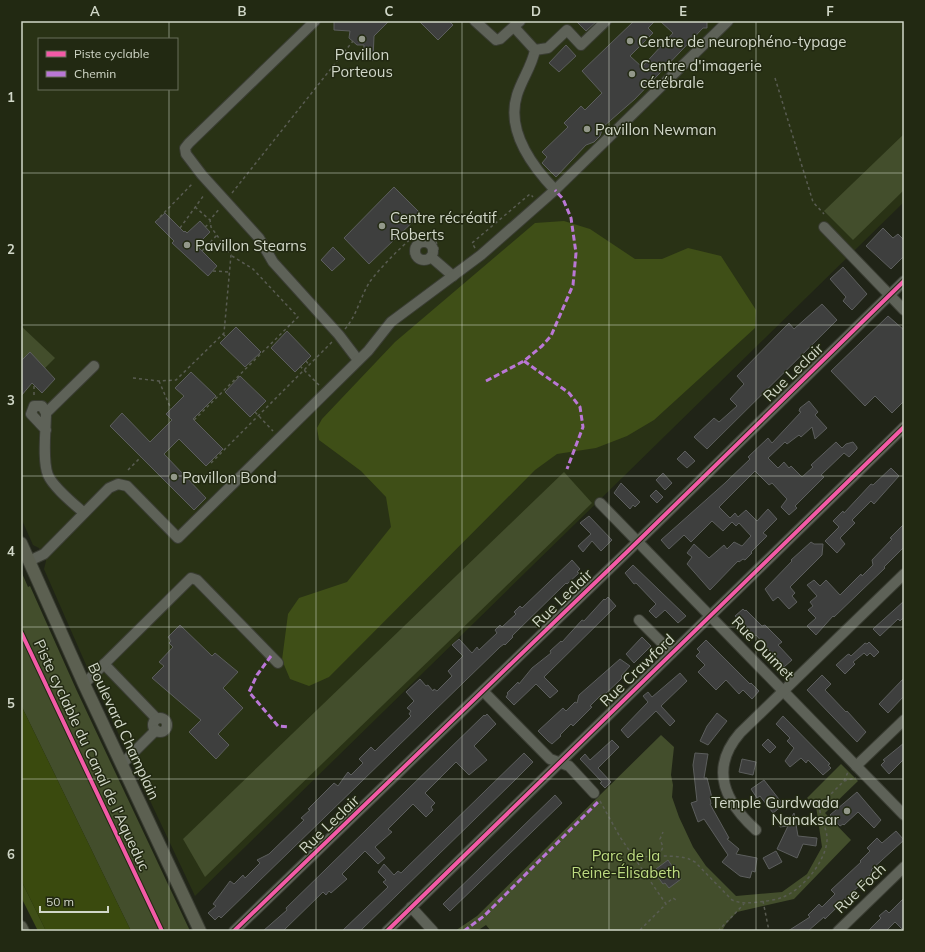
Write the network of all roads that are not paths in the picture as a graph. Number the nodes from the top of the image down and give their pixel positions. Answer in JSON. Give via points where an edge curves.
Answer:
{"nodes":[{"id":1,"x":315,"y":21,"type":"edge"},
{"id":2,"x":476,"y":21,"type":"edge"},
{"id":3,"x":606,"y":21,"type":"edge"},
{"id":4,"x":728,"y":21,"type":"edge"},
{"id":5,"x":517,"y":24,"type":"edge"},
{"id":6,"x":535,"y":50,"type":"junction"},
{"id":7,"x":555,"y":190,"type":"junction"},
{"id":8,"x":824,"y":227,"type":"dead end"},
{"id":9,"x":431,"y":257,"type":"dead end"},
{"id":10,"x":453,"y":276,"type":"junction"},
{"id":11,"x":904,"y":281,"type":"edge"},
{"id":12,"x":890,"y":295,"type":"junction"},
{"id":13,"x":904,"y":310,"type":"edge"},
{"id":14,"x":358,"y":360,"type":"junction"},
{"id":15,"x":94,"y":366,"type":"dead end"},
{"id":16,"x":46,"y":414,"type":"junction"},
{"id":17,"x":904,"y":427,"type":"edge"},
{"id":18,"x":46,"y":430,"type":"junction"},
{"id":19,"x":600,"y":503,"type":"dead end"},
{"id":20,"x":84,"y":513,"type":"junction"},
{"id":21,"x":638,"y":541,"type":"junction"},
{"id":22,"x":21,"y":543,"type":"edge"},
{"id":23,"x":29,"y":561,"type":"junction"},
{"id":24,"x":904,"y":574,"type":"edge"},
{"id":25,"x":711,"y":616,"type":"junction"},
{"id":26,"x":639,"y":620,"type":"dead end"},
{"id":27,"x":672,"y":653,"type":"junction"},
{"id":28,"x":278,"y":663,"type":"dead end"},
{"id":29,"x":104,"y":664,"type":"junction"},
{"id":30,"x":84,"y":684,"type":"junction"},
{"id":31,"x":483,"y":691,"type":"junction"},
{"id":32,"x":784,"y":692,"type":"junction"},
{"id":33,"x":904,"y":720,"type":"edge"},
{"id":34,"x":559,"y":763,"type":"junction"},
{"id":35,"x":122,"y":764,"type":"junction"},
{"id":36,"x":853,"y":768,"type":"junction"},
{"id":37,"x":594,"y":793,"type":"road end"},
{"id":38,"x":904,"y":815,"type":"edge"},
{"id":39,"x":756,"y":830,"type":"dead end"},
{"id":40,"x":904,"y":867,"type":"edge"},
{"id":41,"x":412,"y":907,"type":"junction"},
{"id":42,"x":21,"y":927,"type":"edge"},
{"id":43,"x":23,"y":931,"type":"edge"},
{"id":44,"x":200,"y":931,"type":"edge"},
{"id":45,"x":234,"y":931,"type":"edge"},
{"id":46,"x":387,"y":931,"type":"edge"},
{"id":47,"x":433,"y":931,"type":"edge"},
{"id":48,"x":838,"y":931,"type":"edge"}],
"edges":[{"from":1,"to":14,"type":"street","via":[[185,148],[186,154],[202,175],[258,238],[280,271],[340,335]]},
{"from":2,"to":5,"type":"street","via":[[496,40]]},
{"from":3,"to":6,"type":"street","via":[[581,45],[567,30],[548,48]]},
{"from":4,"to":7,"type":"street"},
{"from":5,"to":6,"type":"street"},
{"from":6,"to":7,"type":"street","via":[[532,63],[516,95],[514,125],[528,155]]},
{"from":7,"to":10,"type":"street"},
{"from":8,"to":12,"type":"street"},
{"from":9,"to":10,"type":"street"},
{"from":10,"to":14,"type":"street","via":[[391,322]]},
{"from":11,"to":12,"type":"street","name":"Rue Leclair"},
{"from":12,"to":13,"type":"street"},
{"from":12,"to":21,"type":"street","name":"Rue Leclair"},
{"from":14,"to":20,"type":"street","via":[[178,538],[127,486],[122,484],[109,488]]},
{"from":15,"to":16,"type":"street"},
{"from":16,"to":18,"type":"street"},
{"from":16,"to":18,"type":"street","via":[[39,405],[30,411],[32,417]]},
{"from":17,"to":25,"type":"street","name":"Rue Crawford"},
{"from":18,"to":20,"type":"street","via":[[48,476]]},
{"from":19,"to":21,"type":"street","name":"Rue Ouimet"},
{"from":20,"to":23,"type":"street","via":[[44,554]]},
{"from":21,"to":25,"type":"street","name":"Rue Ouimet"},
{"from":21,"to":31,"type":"street","name":"Rue Leclair"},
{"from":22,"to":23,"type":"main road","name":"Boulevard Champlain"},
{"from":23,"to":30,"type":"main road","name":"Boulevard Champlain"},
{"from":24,"to":32,"type":"street"},
{"from":25,"to":27,"type":"street","name":"Rue Crawford"},
{"from":25,"to":32,"type":"street","name":"Rue Ouimet"},
{"from":26,"to":27,"type":"street"},
{"from":27,"to":34,"type":"street","name":"Rue Crawford"},
{"from":28,"to":29,"type":"street","via":[[197,580],[191,578]]},
{"from":29,"to":30,"type":"street"},
{"from":29,"to":35,"type":"street","via":[[157,719],[164,719],[167,722],[167,727],[162,732],[156,730]]},
{"from":30,"to":35,"type":"main road","name":"Boulevard Champlain"},
{"from":31,"to":34,"type":"street","via":[[550,759]]},
{"from":31,"to":45,"type":"street","name":"Rue Leclair"},
{"from":32,"to":36,"type":"street","name":"Rue Ouimet"},
{"from":32,"to":39,"type":"street","via":[[740,733],[725,759],[723,777],[728,796],[741,816]]},
{"from":33,"to":36,"type":"street"},
{"from":34,"to":37,"type":"street","via":[[569,766]]},
{"from":34,"to":41,"type":"street","name":"Rue Crawford"},
{"from":35,"to":44,"type":"main road","name":"Boulevard Champlain"},
{"from":36,"to":38,"type":"street","name":"Rue Ouimet"},
{"from":40,"to":48,"type":"street","name":"Rue Foch"},
{"from":41,"to":46,"type":"street","name":"Rue Crawford"},
{"from":41,"to":47,"type":"street"},
{"from":42,"to":43,"type":"main road"}]}
